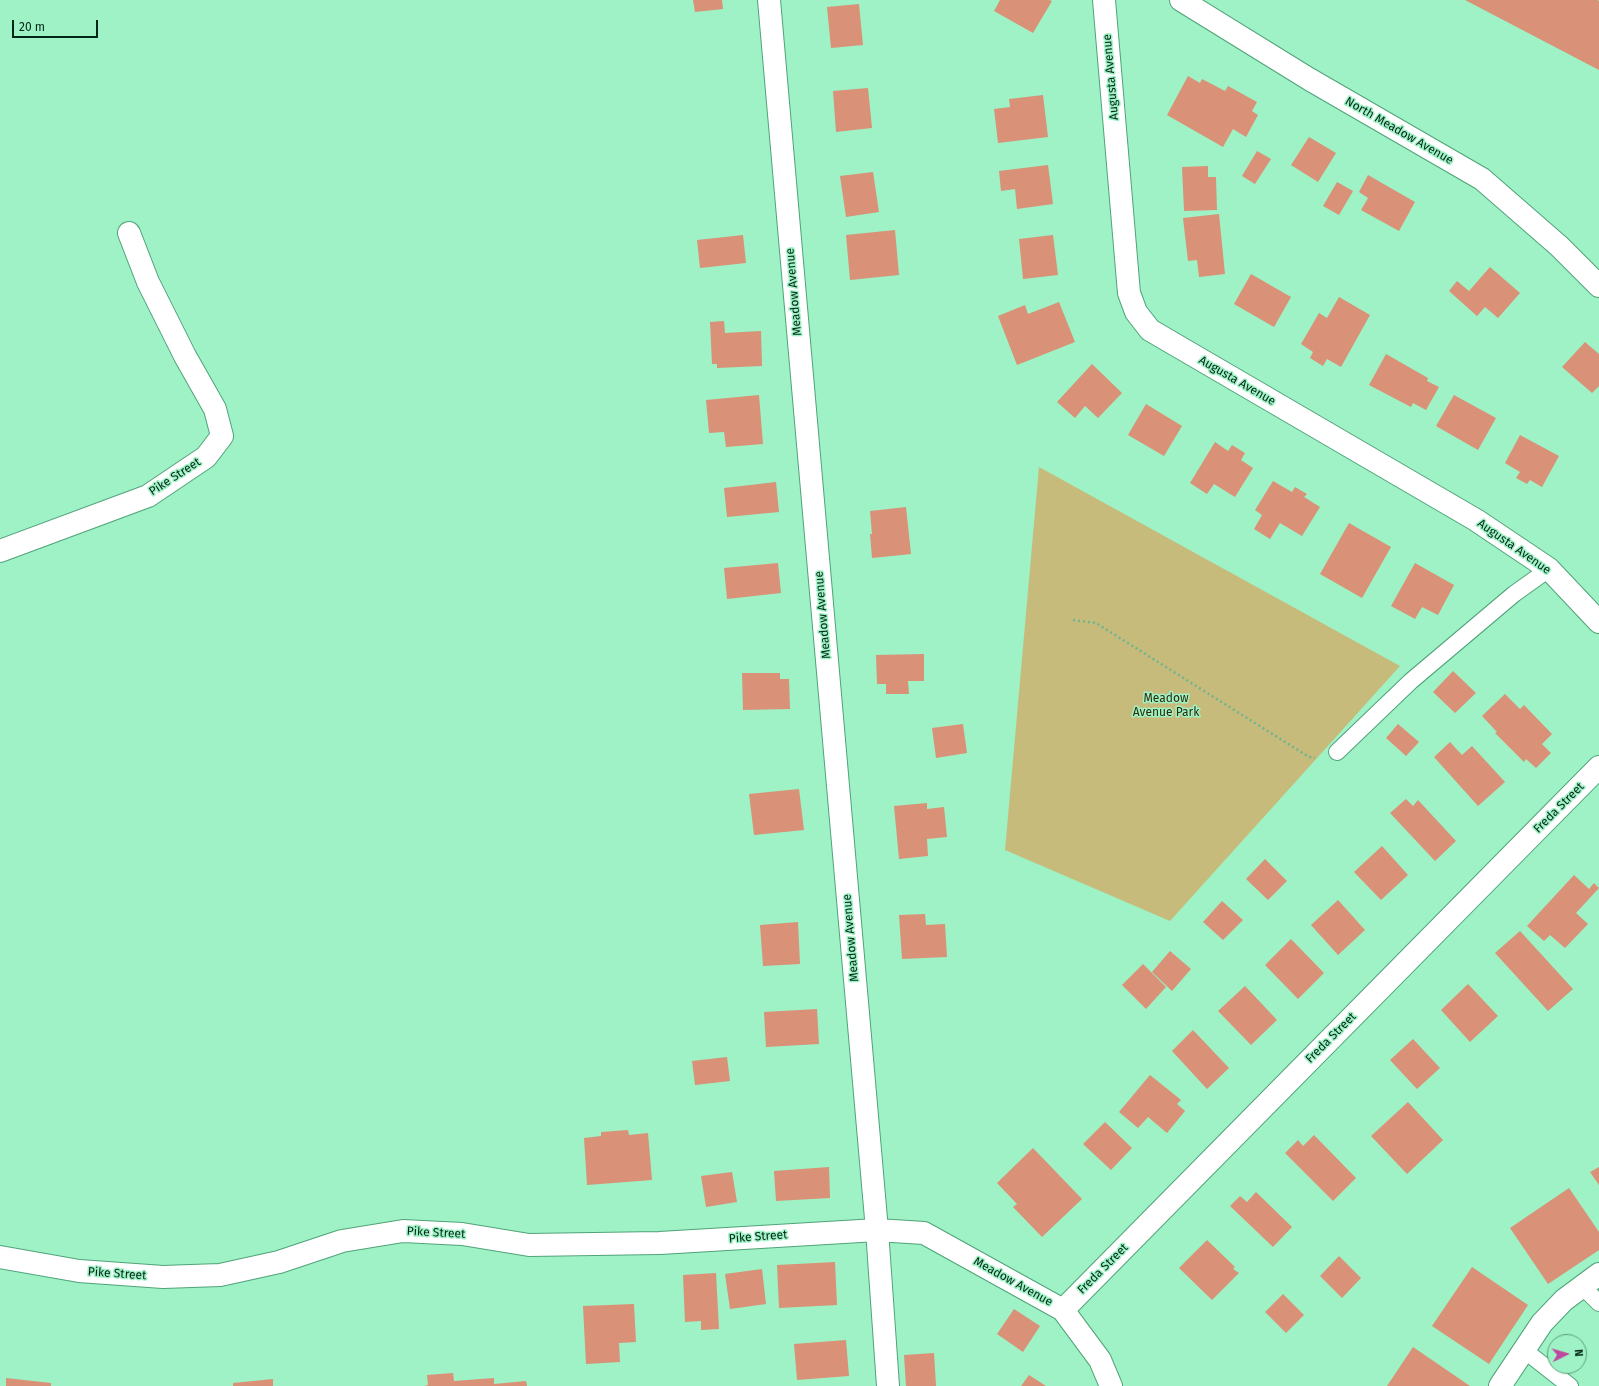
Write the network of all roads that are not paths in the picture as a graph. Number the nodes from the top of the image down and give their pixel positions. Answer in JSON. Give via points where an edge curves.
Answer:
{"nodes":[{"id":1,"x":768,"y":0,"type":"edge"},
{"id":2,"x":1104,"y":0,"type":"edge"},
{"id":3,"x":1181,"y":0,"type":"edge"},
{"id":4,"x":129,"y":233,"type":"dead end"},
{"id":5,"x":1599,"y":286,"type":"edge"},
{"id":6,"x":0,"y":551,"type":"edge"},
{"id":7,"x":1549,"y":569,"type":"junction"},
{"id":8,"x":1599,"y":622,"type":"edge"},
{"id":9,"x":1337,"y":752,"type":"road end"},
{"id":10,"x":1599,"y":767,"type":"edge"},
{"id":11,"x":877,"y":1230,"type":"junction"},
{"id":12,"x":0,"y":1256,"type":"edge"},
{"id":13,"x":1591,"y":1280,"type":"edge"},
{"id":14,"x":1599,"y":1303,"type":"edge"},
{"id":15,"x":1063,"y":1310,"type":"junction"},
{"id":16,"x":1524,"y":1350,"type":"junction"},
{"id":17,"x":888,"y":1386,"type":"edge"},
{"id":18,"x":1110,"y":1386,"type":"edge"},
{"id":19,"x":1500,"y":1386,"type":"edge"},
{"id":20,"x":1570,"y":1386,"type":"edge"}],
"edges":[{"from":1,"to":11,"type":"street","name":"Meadow Avenue"},
{"from":2,"to":7,"type":"street","name":"Augusta Avenue","via":[[1129,293],[1136,312],[1150,330],[1476,520]]},
{"from":3,"to":5,"type":"street","name":"North Meadow Avenue","via":[[1309,79],[1482,179],[1559,246]]},
{"from":4,"to":6,"type":"street","name":"Pike Street","via":[[148,282],[215,409],[222,436],[206,457],[148,496]]},
{"from":7,"to":8,"type":"street","name":"Augusta Avenue"},
{"from":7,"to":9,"type":"lane","via":[[1514,594],[1411,681]]},
{"from":10,"to":15,"type":"street","name":"Freda Street"},
{"from":11,"to":12,"type":"street","name":"Pike Street","via":[[660,1243],[537,1244],[462,1234],[403,1231],[342,1241],[279,1262],[220,1275],[163,1277],[79,1271]]},
{"from":11,"to":15,"type":"street","name":"Meadow Avenue","via":[[924,1233]]},
{"from":11,"to":17,"type":"street","name":"Meadow Avenue"},
{"from":13,"to":14,"type":"lane"},
{"from":13,"to":16,"type":"street","via":[[1564,1300],[1542,1323]]},
{"from":15,"to":18,"type":"street","name":"Meadow Avenue","via":[[1100,1360]]},
{"from":16,"to":19,"type":"street"},
{"from":16,"to":20,"type":"lane"}]}
